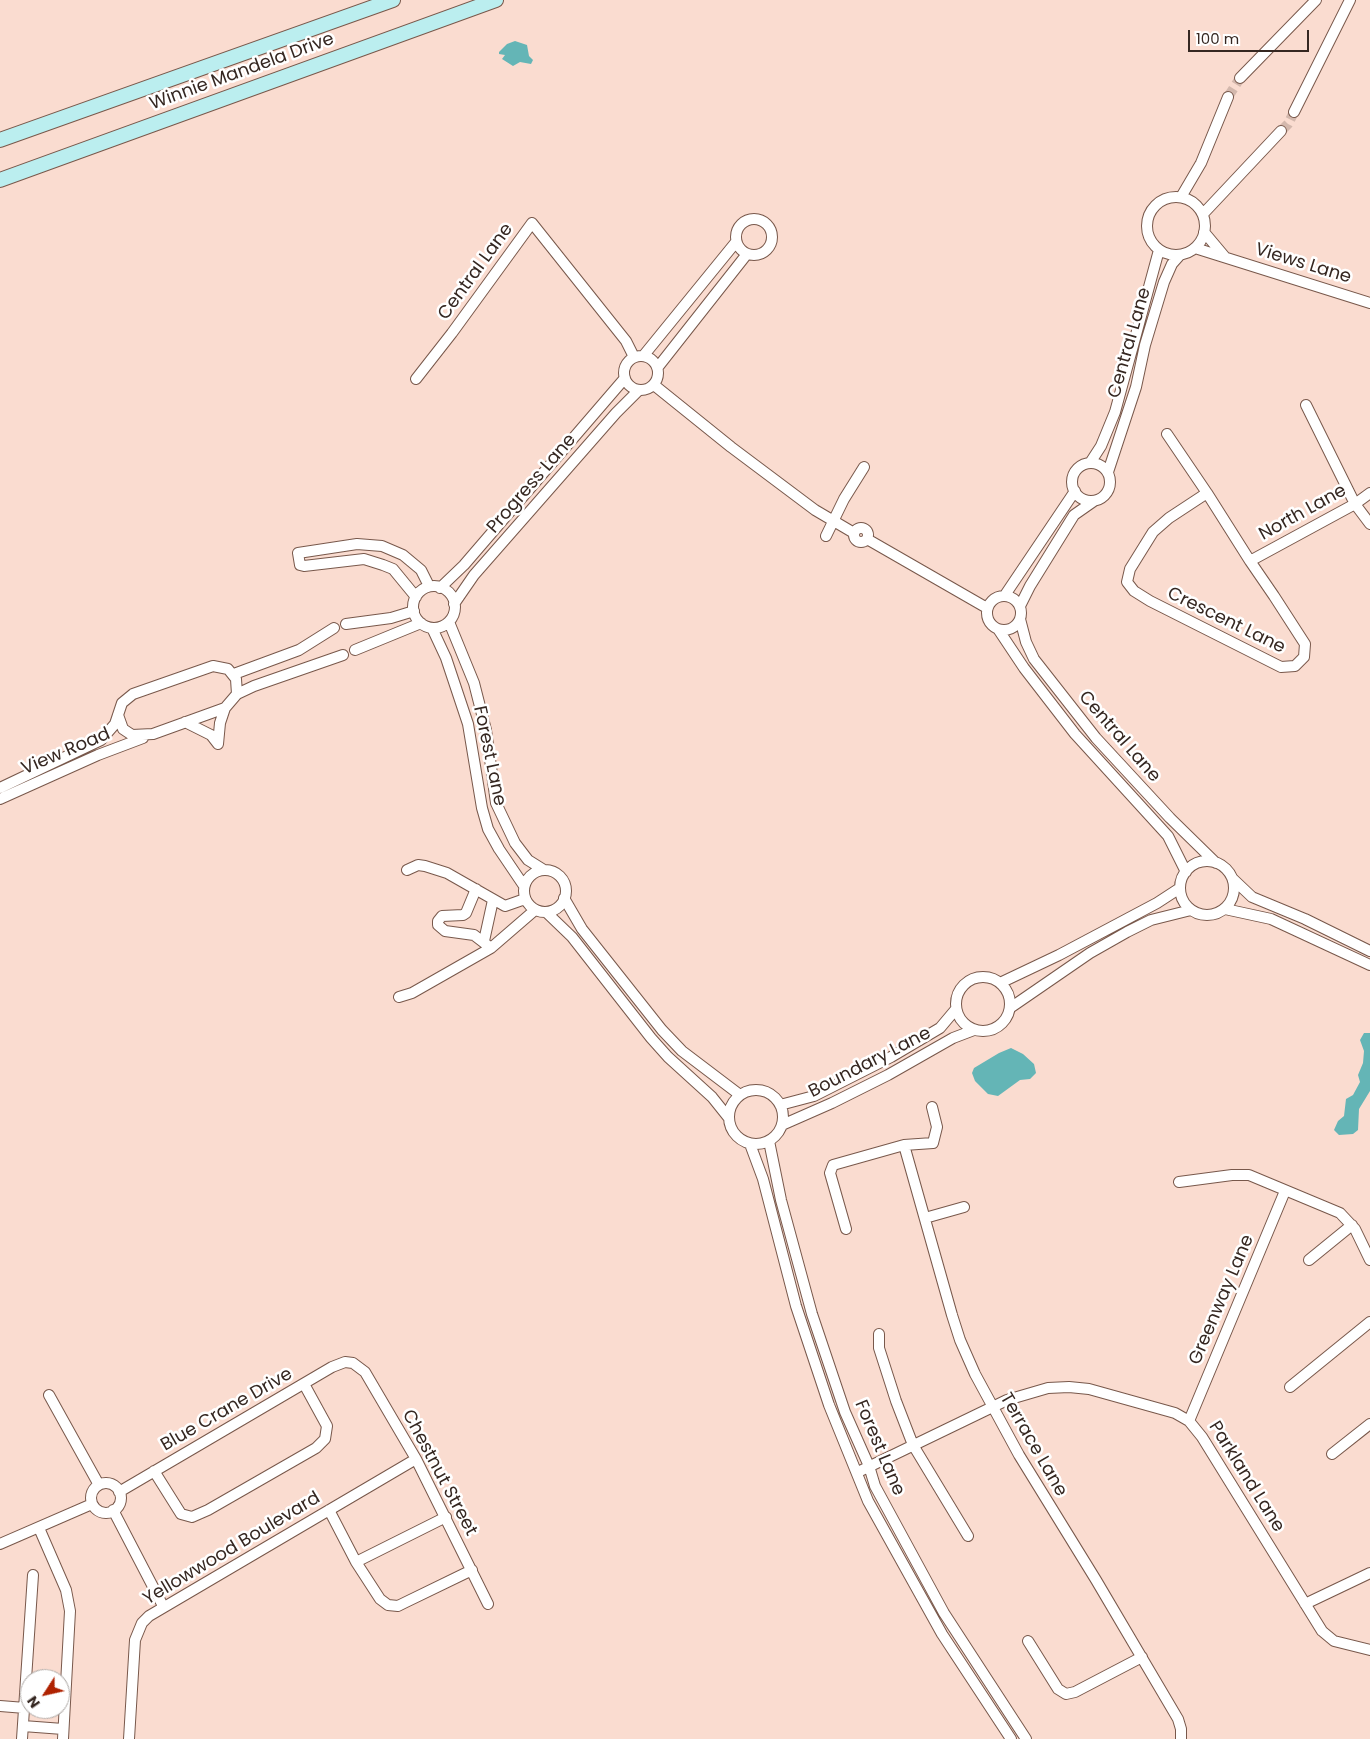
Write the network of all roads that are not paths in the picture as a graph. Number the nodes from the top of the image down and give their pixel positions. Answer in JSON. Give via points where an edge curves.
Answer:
{"nodes":[{"id":1,"x":393,"y":0,"type":"edge"},
{"id":2,"x":496,"y":0,"type":"edge"},
{"id":3,"x":1316,"y":0,"type":"edge"},
{"id":4,"x":1350,"y":0,"type":"edge"},
{"id":5,"x":1240,"y":78,"type":"tunnel mouth"},
{"id":6,"x":1228,"y":97,"type":"tunnel mouth"},
{"id":7,"x":1294,"y":112,"type":"tunnel mouth"},
{"id":8,"x":1281,"y":130,"type":"tunnel mouth"},
{"id":9,"x":0,"y":140,"type":"edge"},
{"id":10,"x":0,"y":180,"type":"edge"},
{"id":11,"x":1181,"y":197,"type":"junction"},
{"id":12,"x":1202,"y":214,"type":"junction"},
{"id":13,"x":1204,"y":232,"type":"junction"},
{"id":14,"x":736,"y":242,"type":"junction"},
{"id":15,"x":1195,"y":248,"type":"junction"},
{"id":16,"x":1159,"y":250,"type":"junction"},
{"id":17,"x":747,"y":254,"type":"junction"},
{"id":18,"x":1180,"y":255,"type":"junction"},
{"id":19,"x":1226,"y":258,"type":"junction"},
{"id":20,"x":1370,"y":302,"type":"edge"},
{"id":21,"x":639,"y":356,"type":"junction"},
{"id":22,"x":658,"y":367,"type":"junction"},
{"id":23,"x":625,"y":378,"type":"junction"},
{"id":24,"x":416,"y":379,"type":"dead end"},
{"id":25,"x":654,"y":385,"type":"junction"},
{"id":26,"x":639,"y":390,"type":"junction"},
{"id":27,"x":1306,"y":405,"type":"dead end"},
{"id":28,"x":1168,"y":434,"type":"dead end"},
{"id":29,"x":1090,"y":462,"type":"junction"},
{"id":30,"x":864,"y":467,"type":"dead end"},
{"id":31,"x":1108,"y":472,"type":"junction"},
{"id":32,"x":1075,"y":491,"type":"junction"},
{"id":33,"x":1207,"y":493,"type":"junction"},
{"id":34,"x":1370,"y":493,"type":"edge"},
{"id":35,"x":1094,"y":501,"type":"junction"},
{"id":36,"x":1355,"y":504,"type":"junction"},
{"id":37,"x":832,"y":521,"type":"junction"},
{"id":38,"x":1370,"y":524,"type":"edge"},
{"id":39,"x":826,"y":536,"type":"dead end"},
{"id":40,"x":1250,"y":561,"type":"junction"},
{"id":41,"x":435,"y":587,"type":"junction"},
{"id":42,"x":1004,"y":595,"type":"junction"},
{"id":43,"x":416,"y":597,"type":"junction"},
{"id":44,"x":454,"y":604,"type":"junction"},
{"id":45,"x":1020,"y":606,"type":"junction"},
{"id":46,"x":987,"y":608,"type":"junction"},
{"id":47,"x":414,"y":611,"type":"junction"},
{"id":48,"x":1020,"y":618,"type":"junction"},
{"id":49,"x":449,"y":622,"type":"junction"},
{"id":50,"x":421,"y":623,"type":"junction"},
{"id":51,"x":346,"y":624,"type":"dead end"},
{"id":52,"x":334,"y":628,"type":"dead end"},
{"id":53,"x":432,"y":628,"type":"junction"},
{"id":54,"x":998,"y":629,"type":"junction"},
{"id":55,"x":355,"y":650,"type":"dead end"},
{"id":56,"x":343,"y":655,"type":"dead end"},
{"id":57,"x":234,"y":674,"type":"junction"},
{"id":58,"x":237,"y":694,"type":"junction"},
{"id":59,"x":225,"y":708,"type":"junction"},
{"id":60,"x":118,"y":715,"type":"junction"},
{"id":61,"x":185,"y":722,"type":"junction"},
{"id":62,"x":146,"y":736,"type":"junction"},
{"id":63,"x":0,"y":788,"type":"edge"},
{"id":64,"x":0,"y":799,"type":"edge"},
{"id":65,"x":1216,"y":862,"type":"junction"},
{"id":66,"x":407,"y":870,"type":"dead end"},
{"id":67,"x":544,"y":870,"type":"junction"},
{"id":68,"x":1186,"y":872,"type":"junction"},
{"id":69,"x":1232,"y":879,"type":"junction"},
{"id":70,"x":524,"y":886,"type":"junction"},
{"id":71,"x":1180,"y":888,"type":"junction"},
{"id":72,"x":476,"y":889,"type":"junction"},
{"id":73,"x":564,"y":898,"type":"junction"},
{"id":74,"x":525,"y":899,"type":"junction"},
{"id":75,"x":493,"y":900,"type":"junction"},
{"id":76,"x":1225,"y":909,"type":"junction"},
{"id":77,"x":535,"y":910,"type":"junction"},
{"id":78,"x":1190,"y":910,"type":"junction"},
{"id":79,"x":546,"y":912,"type":"junction"},
{"id":80,"x":487,"y":944,"type":"junction"},
{"id":81,"x":1370,"y":951,"type":"edge"},
{"id":82,"x":1370,"y":965,"type":"edge"},
{"id":83,"x":1000,"y":983,"type":"junction"},
{"id":84,"x":399,"y":996,"type":"dead end"},
{"id":85,"x":1010,"y":1008,"type":"junction"},
{"id":86,"x":956,"y":1009,"type":"junction"},
{"id":87,"x":974,"y":1030,"type":"junction"},
{"id":88,"x":740,"y":1095,"type":"junction"},
{"id":89,"x":780,"y":1105,"type":"junction"},
{"id":90,"x":932,"y":1108,"type":"dead end"},
{"id":91,"x":728,"y":1117,"type":"junction"},
{"id":92,"x":782,"y":1125,"type":"junction"},
{"id":93,"x":770,"y":1141,"type":"junction"},
{"id":94,"x":750,"y":1144,"type":"junction"},
{"id":95,"x":904,"y":1145,"type":"junction"},
{"id":96,"x":774,"y":1169,"type":"junction"},
{"id":97,"x":761,"y":1171,"type":"junction"},
{"id":98,"x":1180,"y":1182,"type":"dead end"},
{"id":99,"x":1285,"y":1191,"type":"junction"},
{"id":100,"x":964,"y":1207,"type":"dead end"},
{"id":101,"x":925,"y":1218,"type":"junction"},
{"id":102,"x":1352,"y":1225,"type":"junction"},
{"id":103,"x":846,"y":1229,"type":"dead end"},
{"id":104,"x":1308,"y":1260,"type":"dead end"},
{"id":105,"x":1370,"y":1260,"type":"edge"},
{"id":106,"x":1370,"y":1322,"type":"edge"},
{"id":107,"x":879,"y":1334,"type":"dead end"},
{"id":108,"x":353,"y":1363,"type":"joint"},
{"id":109,"x":304,"y":1384,"type":"junction"},
{"id":110,"x":1290,"y":1387,"type":"dead end"},
{"id":111,"x":49,"y":1395,"type":"dead end"},
{"id":112,"x":991,"y":1407,"type":"junction"},
{"id":113,"x":1189,"y":1421,"type":"junction"},
{"id":114,"x":1370,"y":1424,"type":"edge"},
{"id":115,"x":914,"y":1445,"type":"junction"},
{"id":116,"x":1332,"y":1454,"type":"dead end"},
{"id":117,"x":416,"y":1459,"type":"junction"},
{"id":118,"x":869,"y":1466,"type":"junction"},
{"id":119,"x":154,"y":1471,"type":"junction"},
{"id":120,"x":858,"y":1472,"type":"junction"},
{"id":121,"x":99,"y":1485,"type":"junction"},
{"id":122,"x":119,"y":1492,"type":"junction"},
{"id":123,"x":92,"y":1504,"type":"junction"},
{"id":124,"x":113,"y":1510,"type":"junction"},
{"id":125,"x":329,"y":1510,"type":"junction"},
{"id":126,"x":446,"y":1517,"type":"junction"},
{"id":127,"x":39,"y":1528,"type":"junction"},
{"id":128,"x":968,"y":1536,"type":"dead end"},
{"id":129,"x":0,"y":1544,"type":"edge"},
{"id":130,"x":356,"y":1562,"type":"junction"},
{"id":131,"x":472,"y":1570,"type":"junction"},
{"id":132,"x":1370,"y":1573,"type":"edge"},
{"id":133,"x":33,"y":1575,"type":"dead end"},
{"id":134,"x":488,"y":1604,"type":"dead end"},
{"id":135,"x":1305,"y":1604,"type":"junction"},
{"id":136,"x":163,"y":1606,"type":"junction"},
{"id":137,"x":1028,"y":1641,"type":"dead end"},
{"id":138,"x":1370,"y":1650,"type":"edge"},
{"id":139,"x":1142,"y":1657,"type":"junction"},
{"id":140,"x":27,"y":1669,"type":"edge"},
{"id":141,"x":0,"y":1706,"type":"edge"},
{"id":142,"x":20,"y":1708,"type":"edge"},
{"id":143,"x":24,"y":1719,"type":"edge"},
{"id":144,"x":23,"y":1726,"type":"junction"},
{"id":145,"x":63,"y":1734,"type":"edge"},
{"id":146,"x":22,"y":1739,"type":"edge"},
{"id":147,"x":129,"y":1739,"type":"edge"},
{"id":148,"x":1012,"y":1739,"type":"edge"},
{"id":149,"x":1026,"y":1739,"type":"edge"},
{"id":150,"x":1181,"y":1739,"type":"edge"}],
"edges":[{"from":1,"to":9,"type":"main road","name":"Winnie Mandela Drive"},
{"from":2,"to":10,"type":"main road","name":"Winnie Mandela Drive"},
{"from":3,"to":5,"type":"street"},
{"from":4,"to":7,"type":"street"},
{"from":6,"to":11,"type":"street","via":[[1201,163]]},
{"from":8,"to":12,"type":"street"},
{"from":11,"to":12,"type":"street","via":[[1197,206]]},
{"from":11,"to":16,"type":"street","via":[[1166,198],[1149,214],[1147,230]]},
{"from":12,"to":13,"type":"street"},
{"from":13,"to":15,"type":"street"},
{"from":13,"to":19,"type":"street"},
{"from":14,"to":17,"type":"street"},
{"from":14,"to":17,"type":"street","via":[[739,226],[745,221],[753,220],[767,226],[771,233],[768,248],[762,253]]},
{"from":14,"to":21,"type":"street"},
{"from":15,"to":18,"type":"street"},
{"from":15,"to":19,"type":"street","name":"Views Lane"},
{"from":16,"to":18,"type":"street"},
{"from":16,"to":29,"type":"street","name":"Central Lane","via":[[1115,412],[1101,446]]},
{"from":17,"to":22,"type":"street"},
{"from":18,"to":31,"type":"street","name":"Central Lane","via":[[1164,282],[1136,387]]},
{"from":19,"to":20,"type":"street","name":"Views Lane"},
{"from":21,"to":22,"type":"street","via":[[655,361]]},
{"from":21,"to":23,"type":"street","via":[[626,363]]},
{"from":21,"to":24,"type":"street","name":"Central Lane","via":[[532,222]]},
{"from":22,"to":25,"type":"street"},
{"from":23,"to":26,"type":"street","via":[[630,386]]},
{"from":23,"to":41,"type":"street","name":"Progress Lane","via":[[464,565]]},
{"from":25,"to":26,"type":"street"},
{"from":25,"to":37,"type":"street","via":[[731,447]]},
{"from":26,"to":44,"type":"street","name":"Progress Lane","via":[[474,575]]},
{"from":27,"to":36,"type":"street"},
{"from":28,"to":33,"type":"street","name":"Crescent Lane"},
{"from":29,"to":31,"type":"street"},
{"from":29,"to":32,"type":"street","name":"Central Lane","via":[[1080,466],[1073,475]]},
{"from":30,"to":37,"type":"street"},
{"from":31,"to":35,"type":"street","name":"Central Lane","via":[[1110,488],[1104,497]]},
{"from":32,"to":35,"type":"street","via":[[1081,498]]},
{"from":32,"to":42,"type":"street","name":"Central Lane"},
{"from":33,"to":40,"type":"street","name":"Crescent Lane"},
{"from":33,"to":40,"type":"street","name":"Crescent Lane","via":[[1153,532],[1130,570],[1127,582],[1140,596],[1281,667],[1295,666],[1304,656],[1304,644]]},
{"from":34,"to":36,"type":"street","name":"North Lane"},
{"from":35,"to":45,"type":"street","name":"Central Lane","via":[[1074,515]]},
{"from":36,"to":38,"type":"street"},
{"from":36,"to":40,"type":"street","name":"North Lane"},
{"from":37,"to":39,"type":"street"},
{"from":37,"to":46,"type":"street","via":[[854,533],[864,529],[867,539]]},
{"from":41,"to":43,"type":"street"},
{"from":41,"to":43,"type":"street","via":[[409,560],[382,546],[357,544],[298,553],[300,565],[304,566],[364,559],[383,565],[393,569]]},
{"from":41,"to":44,"type":"street","via":[[450,594]]},
{"from":42,"to":45,"type":"street","via":[[1014,598]]},
{"from":42,"to":46,"type":"street","name":"Central Lane","via":[[993,599]]},
{"from":43,"to":47,"type":"street"},
{"from":44,"to":49,"type":"street"},
{"from":45,"to":48,"type":"street","name":"Central Lane"},
{"from":46,"to":54,"type":"street","name":"Central Lane","via":[[988,619]]},
{"from":47,"to":50,"type":"street"},
{"from":47,"to":51,"type":"street","via":[[391,618]]},
{"from":48,"to":54,"type":"street","via":[[1013,628]]},
{"from":48,"to":65,"type":"street","name":"Central Lane","via":[[1034,659],[1096,738]]},
{"from":49,"to":53,"type":"street"},
{"from":49,"to":67,"type":"street","name":"Forest Lane","via":[[474,683],[486,730],[496,803],[515,843],[528,860]]},
{"from":50,"to":53,"type":"street"},
{"from":50,"to":55,"type":"street"},
{"from":52,"to":57,"type":"street","via":[[299,650]]},
{"from":53,"to":70,"type":"street","name":"Forest Lane","via":[[446,658],[468,724],[488,828]]},
{"from":54,"to":68,"type":"street","name":"Central Lane","via":[[1075,734],[1168,836]]},
{"from":56,"to":58,"type":"street"},
{"from":57,"to":58,"type":"street"},
{"from":57,"to":60,"type":"street","name":"View Road","via":[[228,669],[213,666],[172,679],[133,694],[122,704]]},
{"from":58,"to":59,"type":"street"},
{"from":59,"to":61,"type":"street","name":"View Road"},
{"from":59,"to":61,"type":"street","via":[[218,744],[212,735]]},
{"from":60,"to":62,"type":"street","name":"View Road","via":[[127,732]]},
{"from":60,"to":63,"type":"street","name":"View Road","via":[[106,734],[93,745]]},
{"from":61,"to":62,"type":"street","name":"View Road"},
{"from":62,"to":64,"type":"street","name":"View Road"},
{"from":65,"to":68,"type":"street","via":[[1199,862]]},
{"from":65,"to":69,"type":"street"},
{"from":66,"to":72,"type":"street","via":[[425,866],[447,873]]},
{"from":67,"to":70,"type":"street","via":[[531,875]]},
{"from":67,"to":73,"type":"street","via":[[561,878]]},
{"from":68,"to":71,"type":"street"},
{"from":69,"to":76,"type":"street","via":[[1234,892]]},
{"from":69,"to":81,"type":"street","via":[[1252,897]]},
{"from":70,"to":74,"type":"street"},
{"from":71,"to":78,"type":"street"},
{"from":71,"to":83,"type":"street","via":[[1157,903]]},
{"from":72,"to":75,"type":"street"},
{"from":72,"to":80,"type":"street","via":[[466,913],[442,916],[438,925],[445,931],[474,935]]},
{"from":73,"to":79,"type":"street","via":[[556,909]]},
{"from":73,"to":88,"type":"street","via":[[582,929],[662,1030],[682,1051]]},
{"from":74,"to":75,"type":"street","via":[[509,906]]},
{"from":74,"to":77,"type":"street"},
{"from":75,"to":80,"type":"street"},
{"from":76,"to":78,"type":"street","via":[[1208,916]]},
{"from":76,"to":82,"type":"street","via":[[1272,919]]},
{"from":77,"to":79,"type":"street"},
{"from":77,"to":80,"type":"street"},
{"from":78,"to":85,"type":"street","via":[[1137,927],[1090,953]]},
{"from":79,"to":91,"type":"street","via":[[572,937],[662,1051],[712,1096]]},
{"from":80,"to":84,"type":"street","via":[[412,993]]},
{"from":83,"to":85,"type":"street"},
{"from":83,"to":86,"type":"street","via":[[984,977],[968,981],[958,993]]},
{"from":85,"to":87,"type":"street","via":[[1007,1017],[993,1030]]},
{"from":86,"to":87,"type":"street","via":[[961,1021]]},
{"from":86,"to":89,"type":"street","name":"Boundary Lane","via":[[940,1028],[891,1057],[814,1096]]},
{"from":87,"to":92,"type":"street","name":"Boundary Lane"},
{"from":88,"to":89,"type":"street","via":[[747,1091],[762,1091],[770,1094]]},
{"from":88,"to":91,"type":"street","via":[[730,1108]]},
{"from":89,"to":92,"type":"street"},
{"from":90,"to":95,"type":"street","via":[[937,1127],[933,1143]]},
{"from":91,"to":94,"type":"street","via":[[734,1134]]},
{"from":92,"to":93,"type":"street"},
{"from":93,"to":94,"type":"street"},
{"from":93,"to":96,"type":"street","name":"Forest Lane"},
{"from":94,"to":97,"type":"street","name":"Forest Lane"},
{"from":95,"to":101,"type":"street","name":"Terrace Lane"},
{"from":95,"to":103,"type":"street","via":[[833,1165],[830,1173]]},
{"from":96,"to":97,"type":"street"},
{"from":96,"to":118,"type":"street","name":"Forest Lane","via":[[815,1323],[845,1412]]},
{"from":97,"to":120,"type":"street","name":"Forest Lane","via":[[796,1306],[829,1405]]},
{"from":98,"to":99,"type":"street","via":[[1240,1174]]},
{"from":99,"to":102,"type":"street","via":[[1340,1213]]},
{"from":99,"to":113,"type":"street","name":"Greenway Lane"},
{"from":100,"to":101,"type":"street"},
{"from":101,"to":112,"type":"street","name":"Terrace Lane","via":[[960,1340]]},
{"from":102,"to":104,"type":"street"},
{"from":102,"to":105,"type":"street"},
{"from":106,"to":110,"type":"street"},
{"from":107,"to":115,"type":"street","via":[[882,1356]]},
{"from":108,"to":109,"type":"street","name":"Blue Crane Drive","via":[[339,1364]]},
{"from":108,"to":117,"type":"street","name":"Chestnut Street","via":[[366,1372]]},
{"from":109,"to":119,"type":"street","name":"Blue Crane Drive"},
{"from":109,"to":119,"type":"street","via":[[327,1426],[325,1439],[316,1448],[192,1517],[181,1514]]},
{"from":111,"to":121,"type":"street"},
{"from":112,"to":113,"type":"street","name":"Parkland Lane","via":[[1026,1393],[1069,1387],[1111,1394],[1175,1413]]},
{"from":112,"to":115,"type":"street","name":"Parkland Lane"},
{"from":112,"to":139,"type":"street","name":"Terrace Lane"},
{"from":113,"to":135,"type":"street","name":"Parkland Lane"},
{"from":114,"to":116,"type":"street"},
{"from":115,"to":118,"type":"street","name":"Parkland Lane"},
{"from":115,"to":128,"type":"street"},
{"from":117,"to":125,"type":"street","name":"Yellowwood Boulevard"},
{"from":117,"to":126,"type":"street","name":"Chestnut Street"},
{"from":118,"to":120,"type":"street","name":"Parkland Lane"},
{"from":118,"to":149,"type":"street","name":"Forest Lane","via":[[918,1570]]},
{"from":119,"to":122,"type":"street","name":"Blue Crane Drive"},
{"from":120,"to":148,"type":"street","name":"Forest Lane","via":[[868,1501],[910,1580]]},
{"from":121,"to":122,"type":"street","via":[[111,1484]]},
{"from":121,"to":123,"type":"street","via":[[91,1495]]},
{"from":122,"to":124,"type":"street","via":[[119,1504]]},
{"from":123,"to":124,"type":"street","via":[[102,1512]]},
{"from":123,"to":127,"type":"street"},
{"from":124,"to":136,"type":"street"},
{"from":125,"to":130,"type":"street"},
{"from":125,"to":136,"type":"street","name":"Yellowwood Boulevard"},
{"from":126,"to":130,"type":"street"},
{"from":126,"to":131,"type":"street","name":"Chestnut Street"},
{"from":127,"to":129,"type":"street"},
{"from":127,"to":145,"type":"street","via":[[70,1605]]},
{"from":130,"to":131,"type":"street","via":[[380,1599],[392,1606]]},
{"from":131,"to":134,"type":"street","name":"Chestnut Street"},
{"from":132,"to":135,"type":"street"},
{"from":133,"to":140,"type":"street"},
{"from":135,"to":138,"type":"street","name":"Parkland Lane","via":[[1328,1637]]},
{"from":136,"to":147,"type":"street","name":"Yellowwood Boulevard","via":[[142,1623],[135,1640]]},
{"from":137,"to":139,"type":"street","via":[[1058,1689],[1066,1694]]},
{"from":139,"to":150,"type":"street","name":"Terrace Lane","via":[[1178,1720]]},
{"from":141,"to":142,"type":"street"},
{"from":143,"to":144,"type":"street"},
{"from":144,"to":145,"type":"street"},
{"from":144,"to":146,"type":"street"}]}
